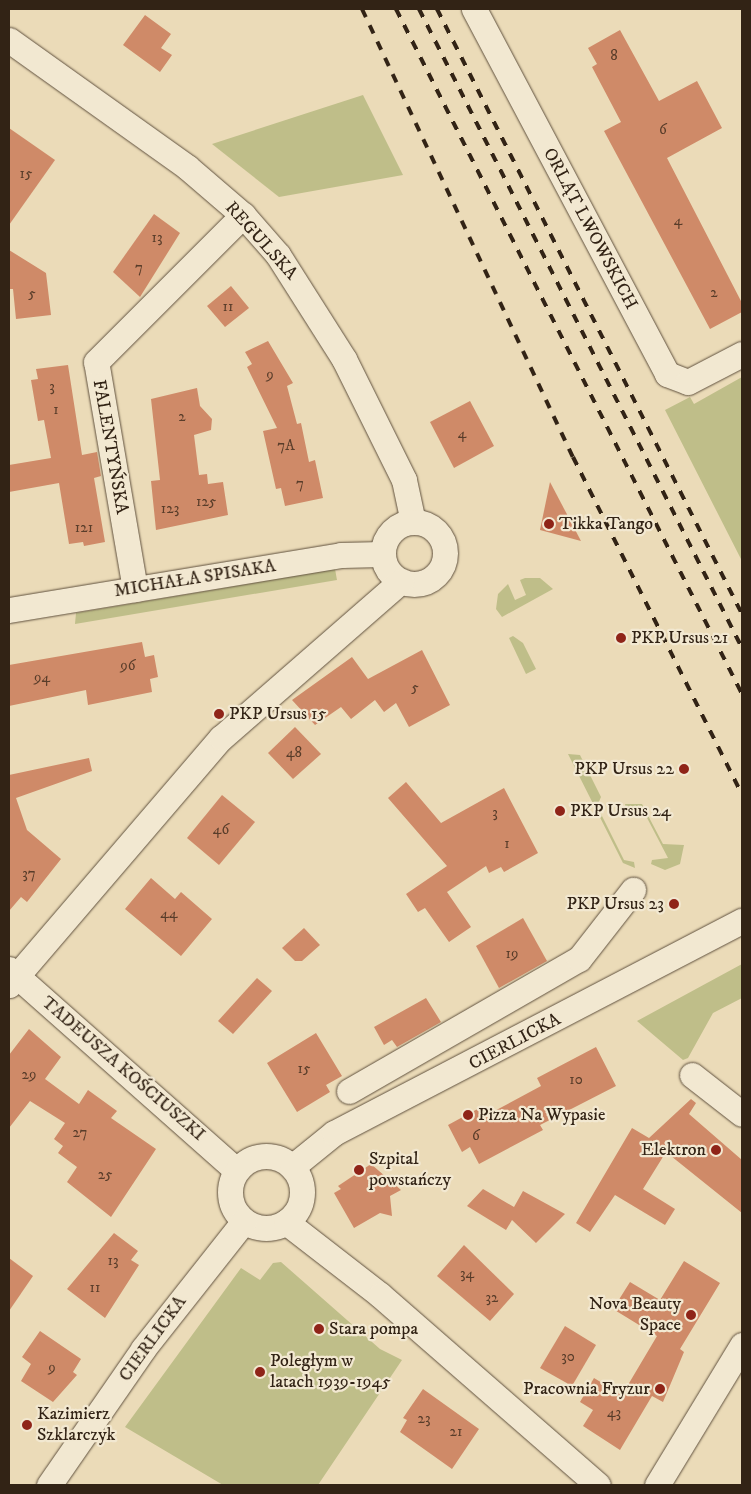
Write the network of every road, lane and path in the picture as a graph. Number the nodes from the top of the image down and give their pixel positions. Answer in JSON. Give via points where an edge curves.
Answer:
{"nodes":[{"id":1,"x":474,"y":9,"type":"edge"},
{"id":2,"x":9,"y":40,"type":"edge"},
{"id":3,"x":243,"y":215,"type":"junction"},
{"id":4,"x":742,"y":354,"type":"edge"},
{"id":5,"x":413,"y":522,"type":"junction"},
{"id":6,"x":382,"y":554,"type":"junction"},
{"id":7,"x":401,"y":581,"type":"junction"},
{"id":8,"x":134,"y":589,"type":"junction"},
{"id":9,"x":9,"y":610,"type":"edge"},
{"id":10,"x":633,"y":890,"type":"dead end"},
{"id":11,"x":742,"y":921,"type":"edge"},
{"id":12,"x":11,"y":976,"type":"edge"},
{"id":13,"x":692,"y":1075,"type":"dead end"},
{"id":14,"x":348,"y":1092,"type":"dead end"},
{"id":15,"x":742,"y":1114,"type":"edge"},
{"id":16,"x":292,"y":1167,"type":"junction"},
{"id":17,"x":236,"y":1170,"type":"junction"},
{"id":18,"x":244,"y":1221,"type":"junction"},
{"id":19,"x":286,"y":1222,"type":"junction"},
{"id":20,"x":742,"y":1345,"type":"edge"},
{"id":21,"x":50,"y":1485,"type":"edge"},
{"id":22,"x":598,"y":1485,"type":"edge"},
{"id":23,"x":657,"y":1485,"type":"edge"}],
"edges":[{"from":1,"to":4,"type":"street","name":"ORLĄT LWOWSKICH","via":[[667,374],[688,382]]},
{"from":2,"to":3,"type":"street","name":"REGULSKA","via":[[187,167]]},
{"from":3,"to":5,"type":"street","name":"REGULSKA","via":[[278,255],[323,320],[404,480]]},
{"from":3,"to":8,"type":"street","name":"FALENTYŃSKA","via":[[96,362]]},
{"from":5,"to":6,"type":"street","via":[[391,532]]},
{"from":5,"to":7,"type":"street","via":[[436,530],[445,555],[430,580]]},
{"from":6,"to":7,"type":"street","via":[[388,570]]},
{"from":6,"to":8,"type":"street","name":"MICHAŁA SPISAKA","via":[[341,555]]},
{"from":7,"to":12,"type":"street","via":[[221,738]]},
{"from":8,"to":9,"type":"street","name":"MICHAŁA SPISAKA"},
{"from":10,"to":14,"type":"street","via":[[579,959]]},
{"from":11,"to":16,"type":"street","name":"CIERLICKA","via":[[334,1133]]},
{"from":12,"to":17,"type":"street","name":"TADEUSZA KOŚCIUSZKI"},
{"from":13,"to":15,"type":"street"},
{"from":16,"to":17,"type":"street","via":[[263,1156]]},
{"from":16,"to":19,"type":"street","via":[[302,1196]]},
{"from":17,"to":18,"type":"street","via":[[229,1198]]},
{"from":18,"to":19,"type":"street","via":[[265,1229]]},
{"from":18,"to":21,"type":"street","name":"CIERLICKA","via":[[143,1349]]},
{"from":19,"to":22,"type":"street","via":[[380,1295]]},
{"from":20,"to":23,"type":"street"}]}
